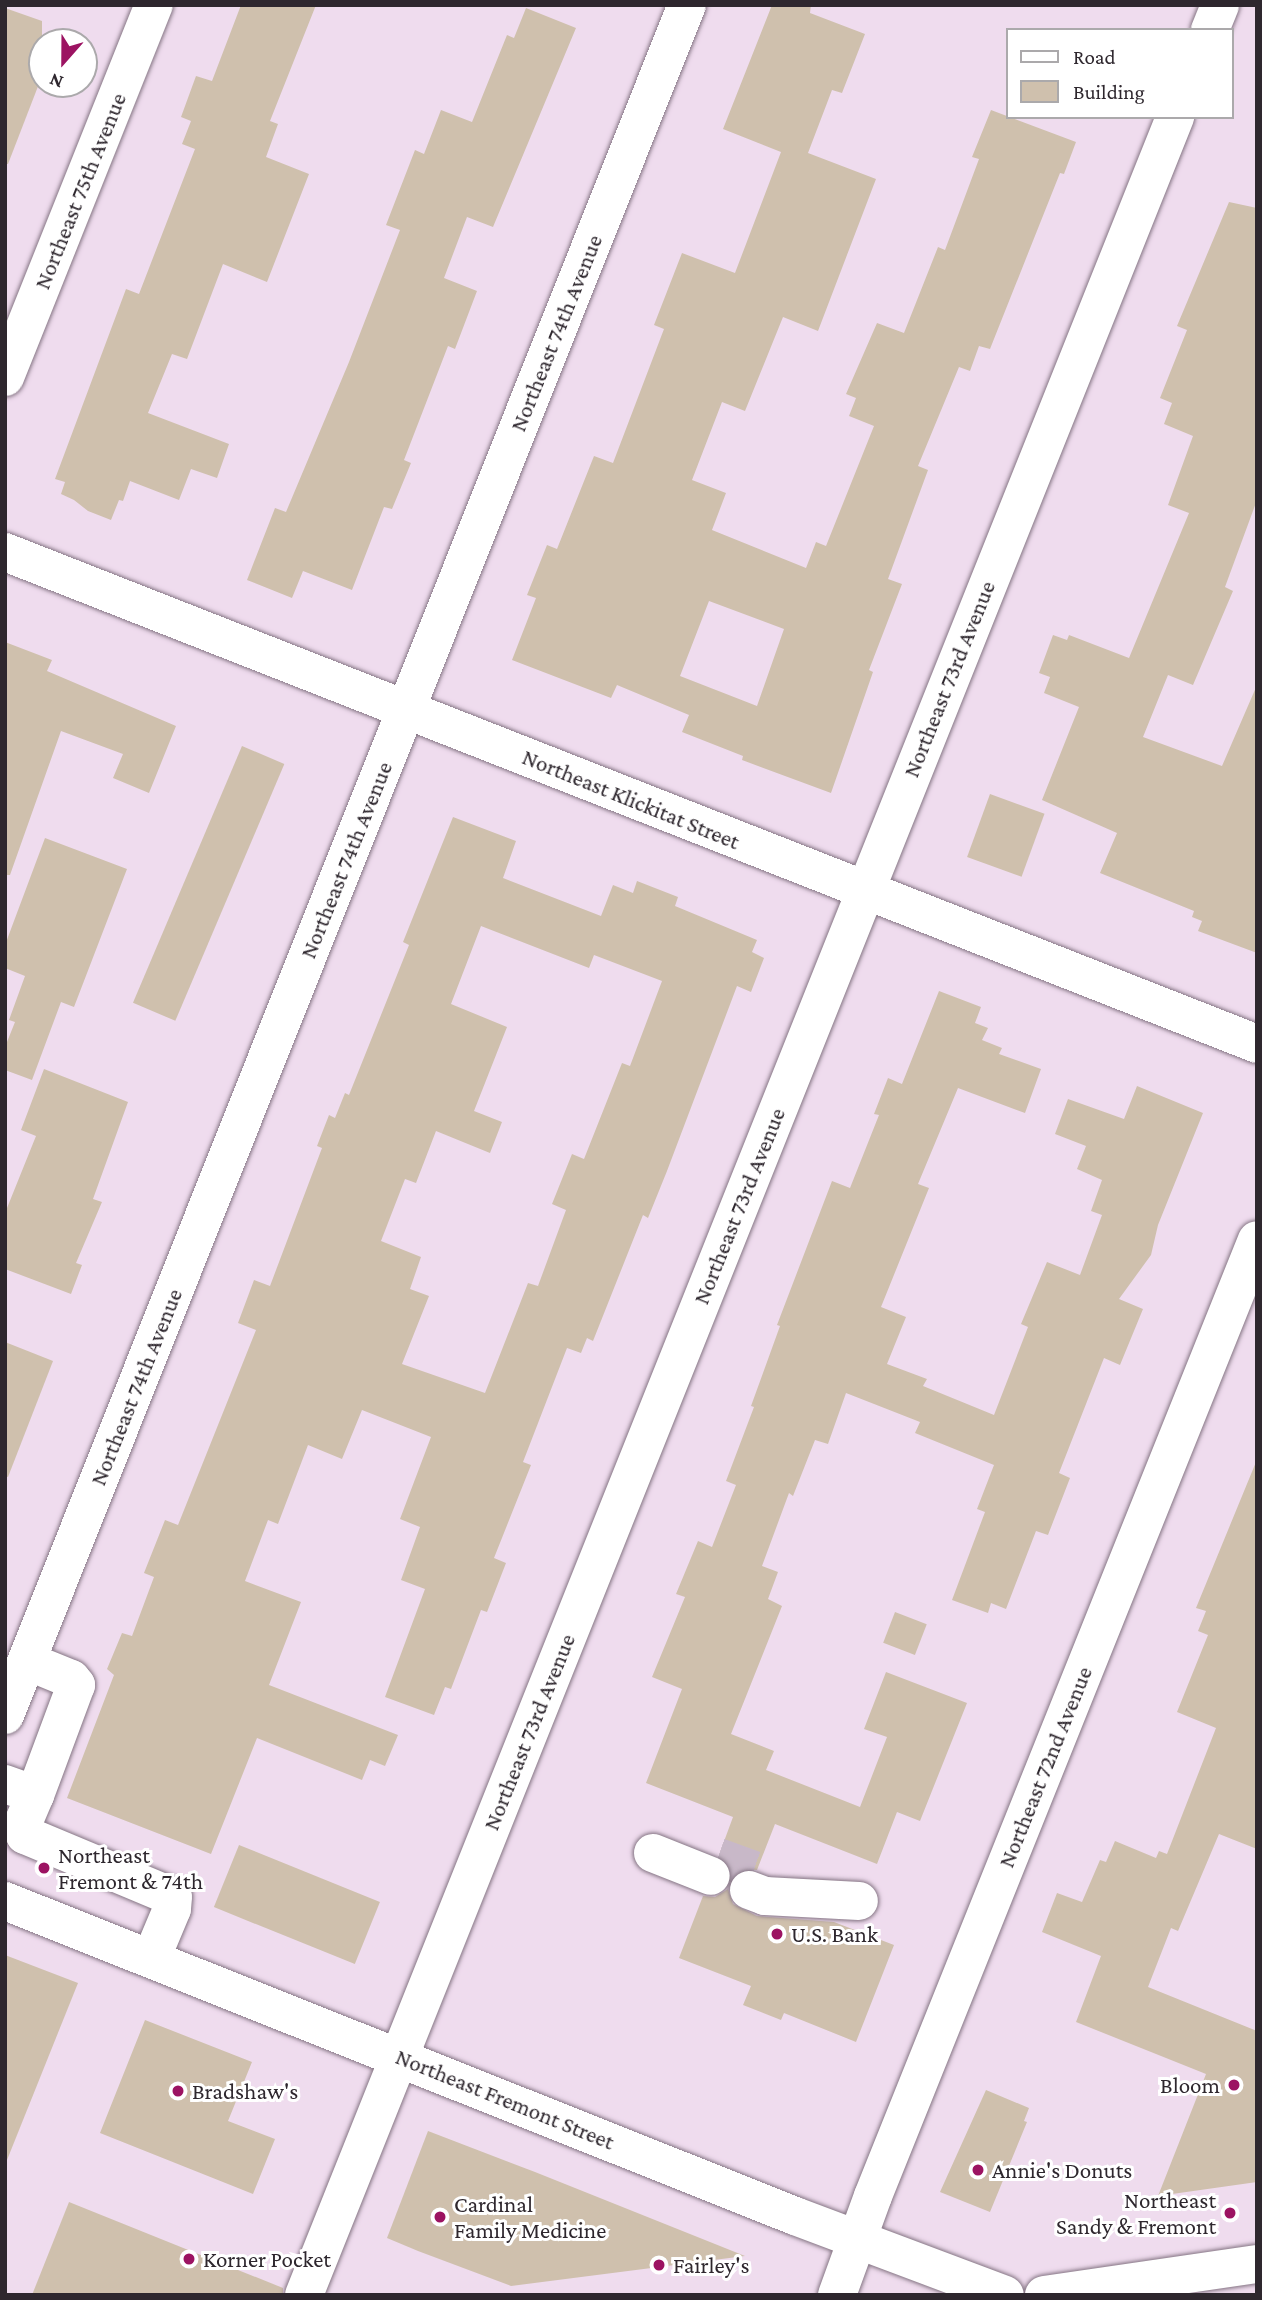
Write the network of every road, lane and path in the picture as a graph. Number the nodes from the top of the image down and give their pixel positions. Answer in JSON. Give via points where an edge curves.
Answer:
{"nodes":[{"id":1,"x":154,"y":5,"type":"edge"},
{"id":2,"x":687,"y":5,"type":"edge"},
{"id":3,"x":1220,"y":5,"type":"edge"},
{"id":4,"x":1211,"y":28,"type":"edge"},
{"id":5,"x":1174,"y":119,"type":"edge"},
{"id":6,"x":5,"y":377,"type":"edge"},
{"id":7,"x":5,"y":552,"type":"edge"},
{"id":8,"x":406,"y":710,"type":"junction"},
{"id":9,"x":864,"y":892,"type":"junction"},
{"id":10,"x":1257,"y":1044,"type":"edge"},
{"id":11,"x":1257,"y":1240,"type":"edge"},
{"id":12,"x":26,"y":1661,"type":"junction"},
{"id":13,"x":5,"y":1715,"type":"edge"},
{"id":14,"x":20,"y":1790,"type":"edge"},
{"id":15,"x":664,"y":1847,"type":"dead end"},
{"id":16,"x":714,"y":1866,"type":"tunnel mouth"},
{"id":17,"x":816,"y":1876,"type":"dead end"},
{"id":18,"x":859,"y":1900,"type":"dead end"},
{"id":19,"x":5,"y":1901,"type":"edge"},
{"id":20,"x":151,"y":1959,"type":"junction"},
{"id":21,"x":399,"y":2056,"type":"junction"},
{"id":22,"x":857,"y":2238,"type":"junction"},
{"id":23,"x":1257,"y":2264,"type":"edge"},
{"id":24,"x":304,"y":2295,"type":"edge"},
{"id":25,"x":837,"y":2295,"type":"edge"},
{"id":26,"x":1005,"y":2295,"type":"edge"},
{"id":27,"x":1044,"y":2295,"type":"edge"}],
"edges":[{"from":1,"to":6,"type":"street","name":"Northeast 75th Avenue"},
{"from":2,"to":8,"type":"street","name":"Northeast 74th Avenue"},
{"from":3,"to":4,"type":"street"},
{"from":5,"to":9,"type":"street","name":"Northeast 73rd Avenue"},
{"from":7,"to":8,"type":"street","name":"Northeast Klickitat Street"},
{"from":8,"to":9,"type":"street","name":"Northeast Klickitat Street"},
{"from":8,"to":12,"type":"street","name":"Northeast 74th Avenue"},
{"from":9,"to":10,"type":"street","name":"Northeast Klickitat Street"},
{"from":9,"to":21,"type":"street","name":"Northeast 73rd Avenue"},
{"from":11,"to":22,"type":"street","name":"Northeast 72nd Avenue"},
{"from":12,"to":13,"type":"street","name":"Northeast 74th Avenue"},
{"from":12,"to":14,"type":"street","via":[[76,1685]]},
{"from":14,"to":20,"type":"street","via":[[25,1836],[173,1897]]},
{"from":15,"to":16,"type":"street"},
{"from":17,"to":18,"type":"street","via":[[753,1881],[765,1896]]},
{"from":19,"to":20,"type":"street","name":"Northeast Fremont Street"},
{"from":20,"to":21,"type":"street","name":"Northeast Fremont Street"},
{"from":21,"to":22,"type":"street","name":"Northeast Fremont Street"},
{"from":21,"to":24,"type":"street","name":"Northeast 73rd Avenue"},
{"from":22,"to":25,"type":"street","name":"Northeast 72nd Avenue"},
{"from":22,"to":26,"type":"street","name":"Northeast Fremont Street"},
{"from":23,"to":27,"type":"street"}]}
